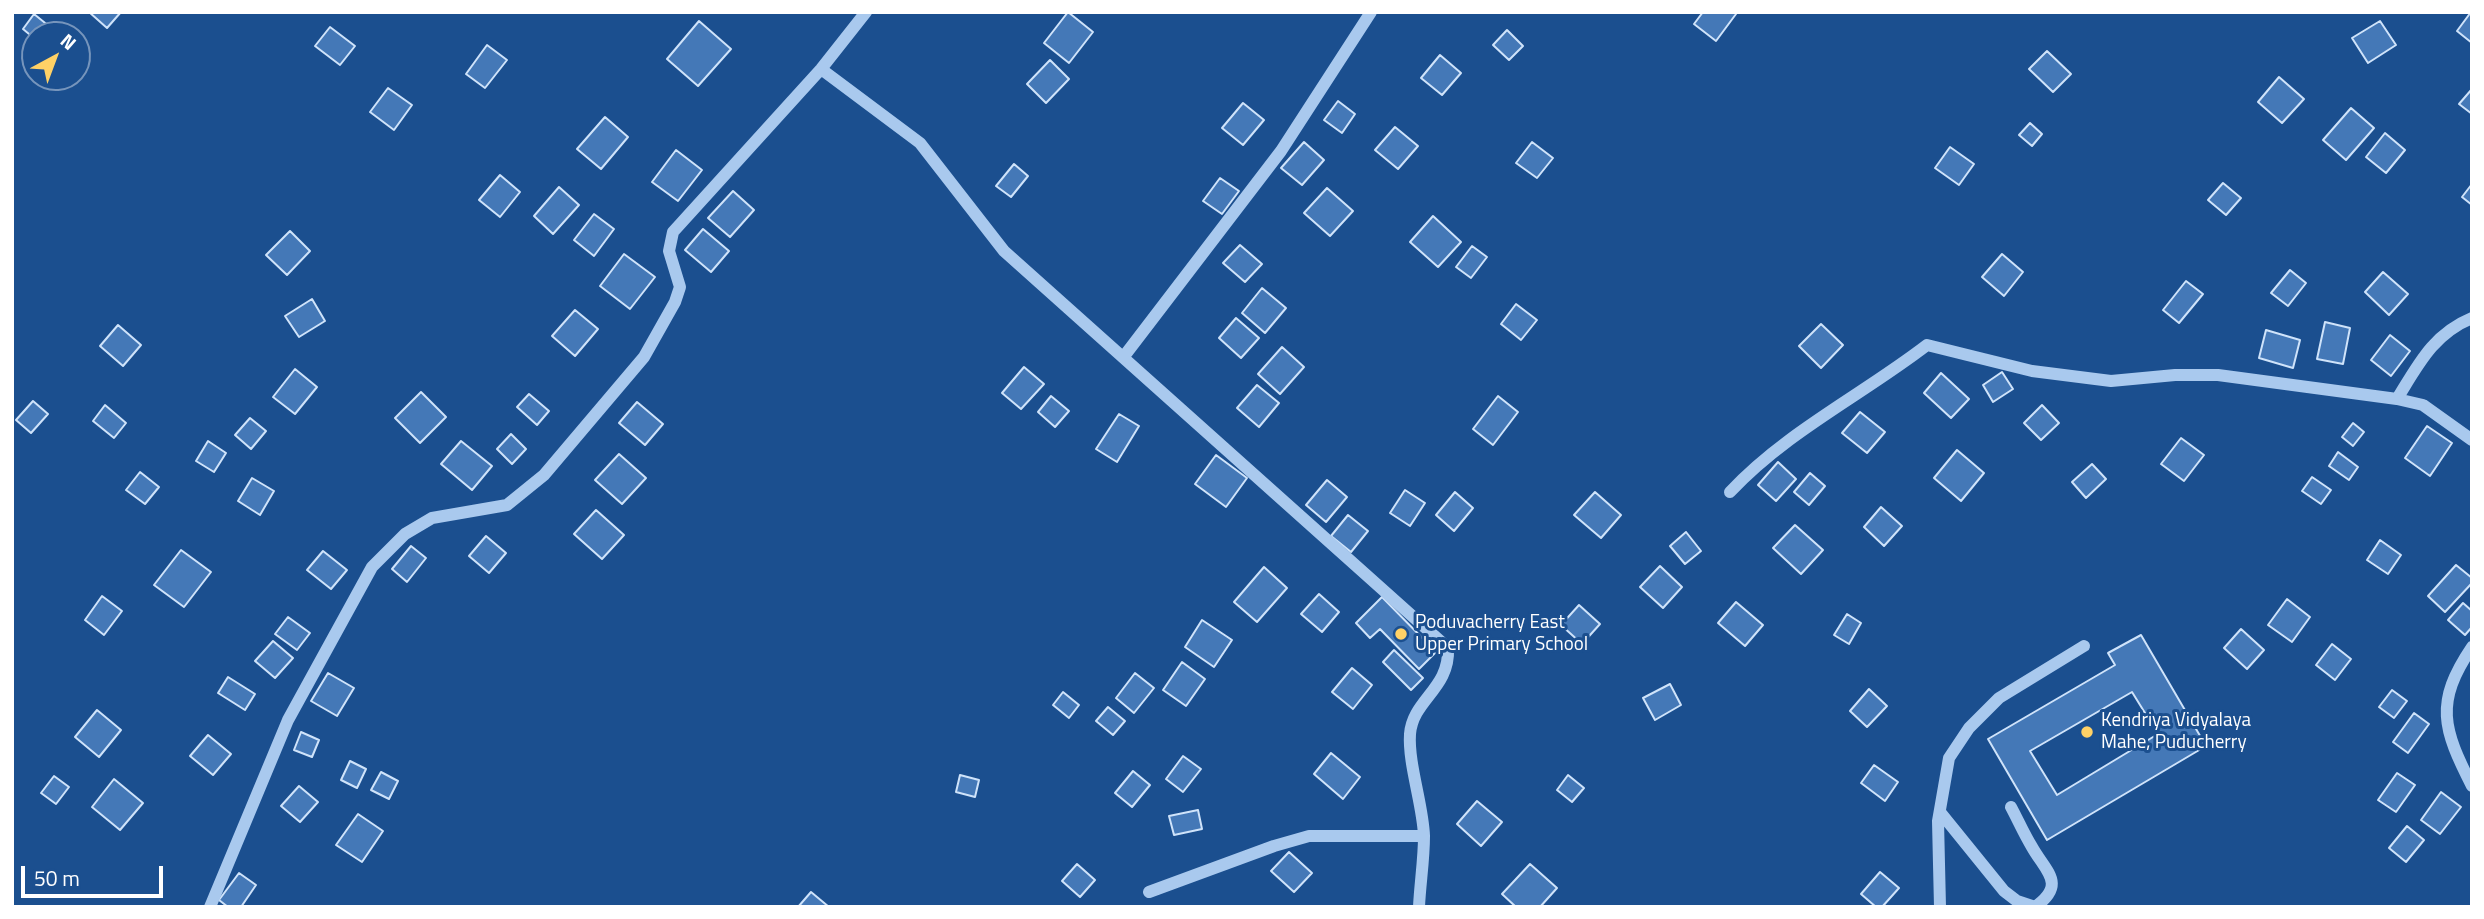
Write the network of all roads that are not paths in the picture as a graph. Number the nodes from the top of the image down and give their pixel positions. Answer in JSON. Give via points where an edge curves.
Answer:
{"nodes":[{"id":1,"x":866,"y":12,"type":"edge"},
{"id":2,"x":1371,"y":12,"type":"edge"},
{"id":3,"x":821,"y":69,"type":"junction"},
{"id":4,"x":2472,"y":318,"type":"edge"},
{"id":5,"x":1125,"y":355,"type":"junction"},
{"id":6,"x":2397,"y":399,"type":"junction"},
{"id":7,"x":2472,"y":440,"type":"edge"},
{"id":8,"x":1730,"y":492,"type":"dead end"},
{"id":9,"x":2084,"y":646,"type":"dead end"},
{"id":10,"x":2472,"y":647,"type":"edge"},
{"id":11,"x":2472,"y":786,"type":"edge"},
{"id":12,"x":2011,"y":807,"type":"dead end"},
{"id":13,"x":1940,"y":812,"type":"junction"},
{"id":14,"x":1423,"y":836,"type":"junction"},
{"id":15,"x":1149,"y":892,"type":"dead end"},
{"id":16,"x":210,"y":907,"type":"edge"},
{"id":17,"x":1419,"y":907,"type":"edge"},
{"id":18,"x":1940,"y":907,"type":"edge"}],
"edges":[{"from":1,"to":3,"type":"street"},
{"from":2,"to":5,"type":"street","via":[[1281,151]]},
{"from":3,"to":5,"type":"street","via":[[920,144],[1004,251]]},
{"from":3,"to":16,"type":"street","via":[[673,232],[669,251],[680,287],[675,302],[644,357],[544,475],[507,505],[432,518],[405,534],[372,567],[288,720]]},
{"from":4,"to":6,"type":"street","via":[[2427,349]]},
{"from":5,"to":14,"type":"street","via":[[1448,648],[1444,677],[1417,712],[1410,734]]},
{"from":6,"to":7,"type":"street","via":[[2423,405]]},
{"from":6,"to":8,"type":"street","via":[[2218,375],[2111,381],[2032,372],[1927,345],[1837,405]]},
{"from":9,"to":13,"type":"street","via":[[1999,698],[1969,728],[1949,758]]},
{"from":10,"to":11,"type":"street","via":[[2449,689],[2447,716],[2449,743]]},
{"from":12,"to":13,"type":"street","via":[[2050,873],[2048,897],[2035,907],[2004,891]]},
{"from":13,"to":18,"type":"street"},
{"from":14,"to":15,"type":"street","via":[[1309,836]]},
{"from":14,"to":17,"type":"street"}]}
